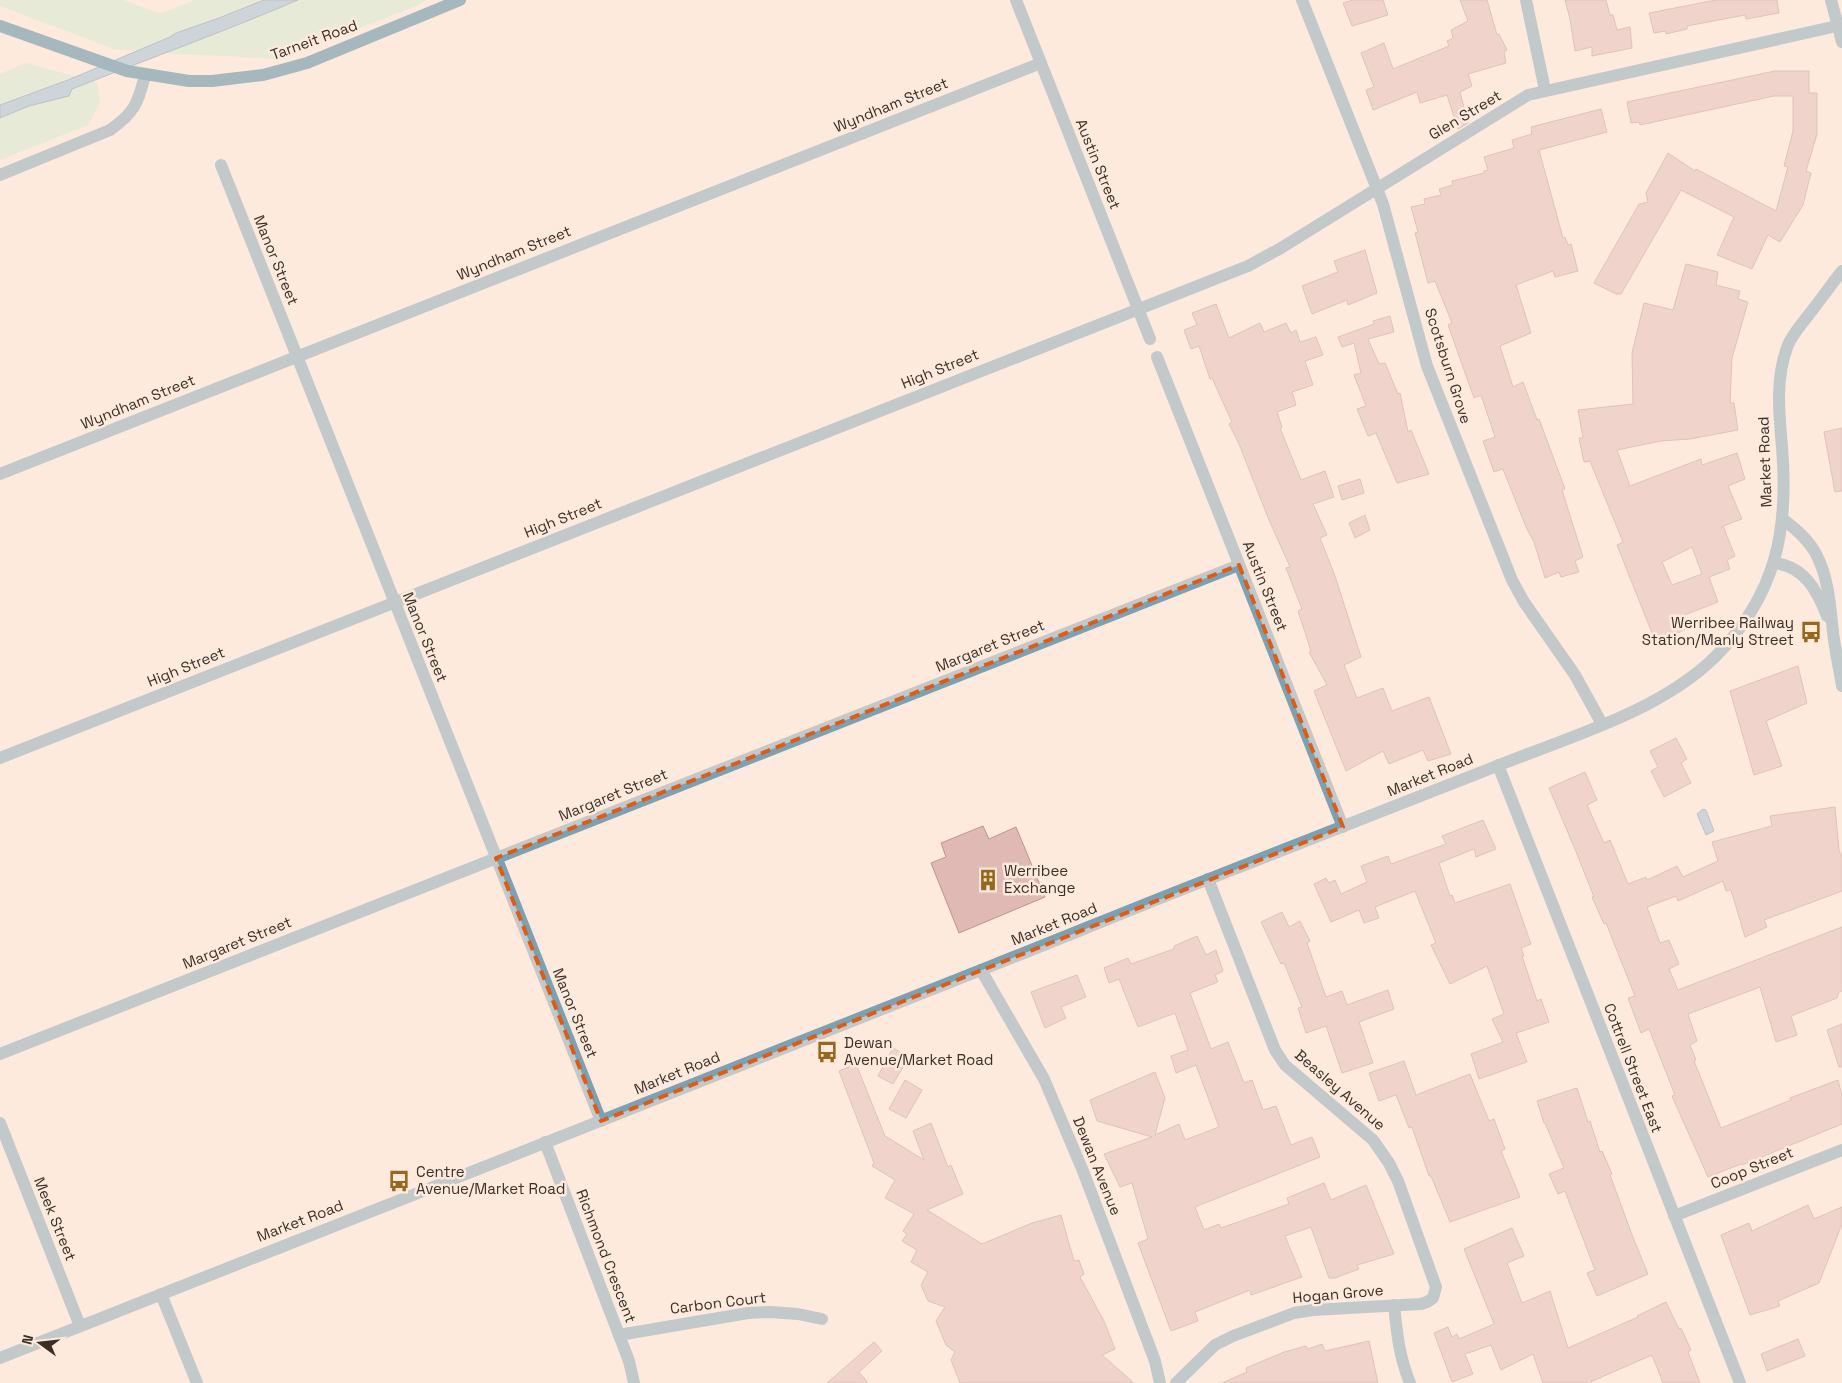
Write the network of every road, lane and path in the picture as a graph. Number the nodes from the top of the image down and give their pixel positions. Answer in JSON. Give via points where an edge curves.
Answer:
{"nodes":[{"id":1,"x":460,"y":0,"type":"edge"},
{"id":2,"x":1016,"y":0,"type":"edge"},
{"id":3,"x":1302,"y":0,"type":"edge"},
{"id":4,"x":1526,"y":0,"type":"edge"},
{"id":5,"x":1831,"y":0,"type":"edge"},
{"id":6,"x":0,"y":26,"type":"edge"},
{"id":7,"x":1837,"y":26,"type":"junction"},
{"id":8,"x":1842,"y":42,"type":"edge"},
{"id":9,"x":1041,"y":63,"type":"junction"},
{"id":10,"x":145,"y":75,"type":"junction"},
{"id":11,"x":1545,"y":90,"type":"junction"},
{"id":12,"x":221,"y":165,"type":"dead end"},
{"id":13,"x":0,"y":174,"type":"edge"},
{"id":14,"x":1377,"y":188,"type":"junction"},
{"id":15,"x":1842,"y":272,"type":"edge"},
{"id":16,"x":1138,"y":308,"type":"junction"},
{"id":17,"x":1150,"y":339,"type":"dead end"},
{"id":18,"x":1158,"y":356,"type":"dead end"},
{"id":19,"x":297,"y":357,"type":"junction"},
{"id":20,"x":0,"y":474,"type":"edge"},
{"id":21,"x":1784,"y":520,"type":"junction"},
{"id":22,"x":1774,"y":563,"type":"junction"},
{"id":23,"x":1239,"y":565,"type":"junction"},
{"id":24,"x":395,"y":603,"type":"junction"},
{"id":25,"x":1834,"y":635,"type":"junction"},
{"id":26,"x":1842,"y":686,"type":"edge"},
{"id":27,"x":1602,"y":724,"type":"junction"},
{"id":28,"x":0,"y":758,"type":"edge"},
{"id":29,"x":1498,"y":765,"type":"junction"},
{"id":30,"x":1343,"y":827,"type":"junction"},
{"id":31,"x":496,"y":858,"type":"junction"},
{"id":32,"x":1208,"y":879,"type":"junction"},
{"id":33,"x":982,"y":970,"type":"junction"},
{"id":34,"x":0,"y":1054,"type":"edge"},
{"id":35,"x":601,"y":1121,"type":"junction"},
{"id":36,"x":0,"y":1123,"type":"edge"},
{"id":37,"x":545,"y":1142,"type":"junction"},
{"id":38,"x":1842,"y":1150,"type":"edge"},
{"id":39,"x":1674,"y":1216,"type":"junction"},
{"id":40,"x":161,"y":1294,"type":"junction"},
{"id":41,"x":1433,"y":1298,"type":"joint"},
{"id":42,"x":1394,"y":1305,"type":"junction"},
{"id":43,"x":822,"y":1319,"type":"dead end"},
{"id":44,"x":80,"y":1326,"type":"junction"},
{"id":45,"x":619,"y":1335,"type":"junction"},
{"id":46,"x":0,"y":1358,"type":"edge"},
{"id":47,"x":196,"y":1383,"type":"edge"},
{"id":48,"x":634,"y":1383,"type":"edge"},
{"id":49,"x":1160,"y":1383,"type":"edge"},
{"id":50,"x":1176,"y":1383,"type":"edge"},
{"id":51,"x":1410,"y":1383,"type":"edge"},
{"id":52,"x":1740,"y":1383,"type":"edge"}],
"edges":[{"from":1,"to":10,"type":"main road","name":"Tarneit Road","via":[[307,63],[270,74],[190,81]]},
{"from":2,"to":9,"type":"street","name":"Austin Street"},
{"from":3,"to":14,"type":"street","name":"Scotsburn Grove"},
{"from":4,"to":11,"type":"street"},
{"from":5,"to":7,"type":"street"},
{"from":6,"to":10,"type":"main road","name":"Tarneit Road"},
{"from":7,"to":8,"type":"street"},
{"from":7,"to":11,"type":"street","name":"Glen Street"},
{"from":9,"to":16,"type":"street","name":"Austin Street"},
{"from":9,"to":19,"type":"street","name":"Wyndham Street"},
{"from":10,"to":13,"type":"street","via":[[134,109],[110,130]]},
{"from":11,"to":14,"type":"street","name":"Glen Street","via":[[1528,95]]},
{"from":12,"to":19,"type":"street","name":"Manor Street"},
{"from":14,"to":16,"type":"street","name":"Glen Street","via":[[1262,259]]},
{"from":14,"to":27,"type":"street","name":"Scotsburn Grove","via":[[1433,382],[1512,580],[1575,675]]},
{"from":15,"to":21,"type":"street","name":"Market Road","via":[[1790,340],[1782,366],[1779,394]]},
{"from":16,"to":17,"type":"street","name":"Austin Street"},
{"from":16,"to":24,"type":"street","name":"High Street"},
{"from":18,"to":23,"type":"street","name":"Austin Street"},
{"from":19,"to":20,"type":"street","name":"Wyndham Street"},
{"from":19,"to":24,"type":"street","name":"Manor Street"},
{"from":21,"to":22,"type":"street","name":"Market Road"},
{"from":21,"to":25,"type":"street","via":[[1804,536],[1817,555],[1829,592]]},
{"from":22,"to":25,"type":"street","via":[[1792,566],[1813,586]]},
{"from":22,"to":27,"type":"street","name":"Market Road","via":[[1758,601],[1705,666],[1658,699]]},
{"from":23,"to":30,"type":"street","name":"Austin Street"},
{"from":23,"to":31,"type":"street","name":"Margaret Street"},
{"from":24,"to":28,"type":"street","name":"High Street"},
{"from":24,"to":31,"type":"street","name":"Manor Street"},
{"from":25,"to":26,"type":"street"},
{"from":27,"to":29,"type":"street","name":"Market Road"},
{"from":29,"to":30,"type":"street","name":"Market Road"},
{"from":29,"to":39,"type":"street","name":"Cottrell Street East"},
{"from":30,"to":32,"type":"street","name":"Market Road"},
{"from":31,"to":34,"type":"street","name":"Margaret Street"},
{"from":31,"to":35,"type":"street","name":"Manor Street"},
{"from":32,"to":33,"type":"street","name":"Market Road"},
{"from":32,"to":41,"type":"street","name":"Beasley Avenue","via":[[1279,1058],[1373,1140],[1389,1162],[1436,1288]]},
{"from":33,"to":35,"type":"street","name":"Market Road"},
{"from":33,"to":49,"type":"street","name":"Dewan Avenue","via":[[1044,1079],[1096,1206],[1155,1361]]},
{"from":35,"to":37,"type":"street","name":"Market Road"},
{"from":36,"to":44,"type":"street","name":"Meek Street"},
{"from":37,"to":40,"type":"street","name":"Market Road"},
{"from":37,"to":45,"type":"street","name":"Richmond Crescent"},
{"from":38,"to":39,"type":"street","name":"Coop Street"},
{"from":39,"to":52,"type":"street","name":"Cottrell Street East"},
{"from":40,"to":44,"type":"street","name":"Market Road"},
{"from":40,"to":47,"type":"street"},
{"from":41,"to":42,"type":"street","name":"Hogan Grove","via":[[1421,1304]]},
{"from":42,"to":50,"type":"street","name":"Hogan Grove","via":[[1312,1310],[1285,1316],[1216,1345]]},
{"from":42,"to":51,"type":"street","via":[[1399,1352]]},
{"from":43,"to":45,"type":"street","name":"Carbon Court","via":[[770,1312],[748,1313]]},
{"from":44,"to":46,"type":"street","name":"Market Road"},
{"from":45,"to":48,"type":"street","name":"Richmond Crescent"}]}
